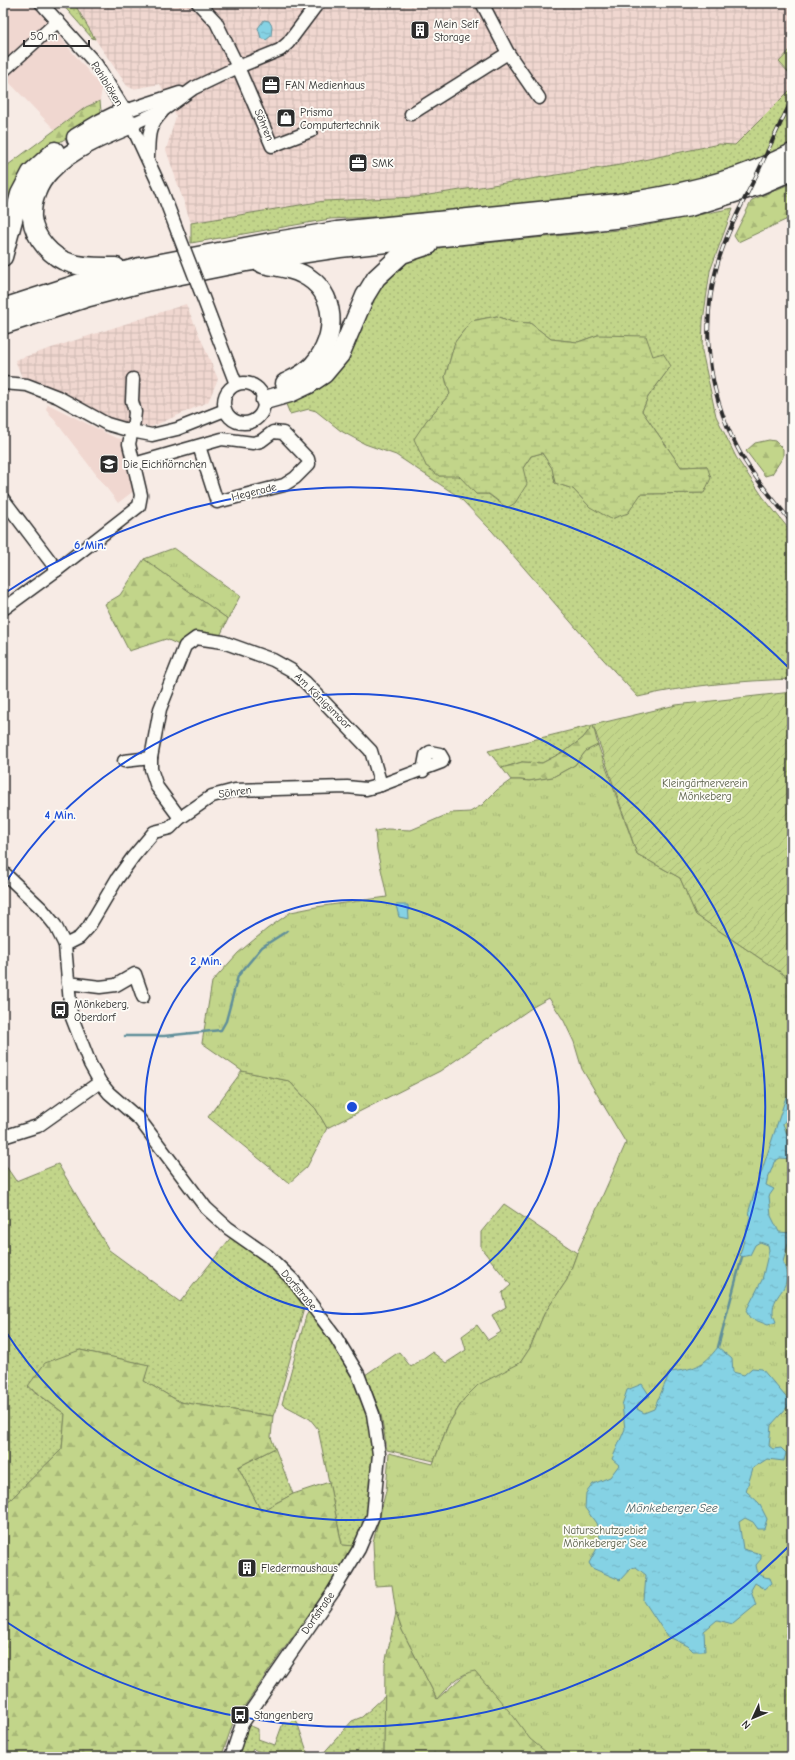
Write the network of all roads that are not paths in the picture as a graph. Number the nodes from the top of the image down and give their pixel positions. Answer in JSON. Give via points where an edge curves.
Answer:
{"nodes":[{"id":1,"x":42,"y":3,"type":"edge"},
{"id":2,"x":198,"y":3,"type":"edge"},
{"id":3,"x":318,"y":3,"type":"edge"},
{"id":4,"x":482,"y":3,"type":"edge"},
{"id":5,"x":58,"y":21,"type":"junction"},
{"id":6,"x":508,"y":53,"type":"junction"},
{"id":7,"x":238,"y":67,"type":"junction"},
{"id":8,"x":3,"y":71,"type":"edge"},
{"id":9,"x":194,"y":88,"type":"junction"},
{"id":10,"x":539,"y":98,"type":"dead end"},
{"id":11,"x":165,"y":108,"type":"junction"},
{"id":12,"x":411,"y":114,"type":"dead end"},
{"id":13,"x":128,"y":118,"type":"junction"},
{"id":14,"x":311,"y":131,"type":"dead end"},
{"id":15,"x":792,"y":153,"type":"edge"},
{"id":16,"x":148,"y":160,"type":"junction"},
{"id":17,"x":792,"y":170,"type":"edge"},
{"id":18,"x":458,"y":234,"type":"junction"},
{"id":19,"x":3,"y":257,"type":"edge"},
{"id":20,"x":246,"y":262,"type":"junction"},
{"id":21,"x":140,"y":267,"type":"junction"},
{"id":22,"x":3,"y":308,"type":"edge"},
{"id":23,"x":3,"y":325,"type":"edge"},
{"id":24,"x":133,"y":379,"type":"dead end"},
{"id":25,"x":3,"y":383,"type":"edge"},
{"id":26,"x":236,"y":384,"type":"junction"},
{"id":27,"x":263,"y":395,"type":"junction"},
{"id":28,"x":225,"y":410,"type":"junction"},
{"id":29,"x":131,"y":431,"type":"junction"},
{"id":30,"x":199,"y":446,"type":"junction"},
{"id":31,"x":134,"y":464,"type":"junction"},
{"id":32,"x":3,"y":499,"type":"edge"},
{"id":33,"x":57,"y":570,"type":"junction"},
{"id":34,"x":5,"y":608,"type":"dead end"},
{"id":35,"x":151,"y":758,"type":"junction"},
{"id":36,"x":124,"y":761,"type":"dead end"},
{"id":37,"x":423,"y":771,"type":"dead end"},
{"id":38,"x":382,"y":785,"type":"junction"},
{"id":39,"x":180,"y":818,"type":"junction"},
{"id":40,"x":3,"y":872,"type":"edge"},
{"id":41,"x":64,"y":945,"type":"junction"},
{"id":42,"x":68,"y":983,"type":"junction"},
{"id":43,"x":144,"y":997,"type":"dead end"},
{"id":44,"x":100,"y":1082,"type":"junction"},
{"id":45,"x":3,"y":1137,"type":"edge"},
{"id":46,"x":231,"y":1757,"type":"edge"}],
"edges":[{"from":1,"to":5,"type":"street","name":"Pahlblöken"},
{"from":2,"to":7,"type":"street","name":"Söhren","via":[[216,22]]},
{"from":3,"to":7,"type":"street","via":[[288,44],[280,50]]},
{"from":4,"to":6,"type":"street"},
{"from":5,"to":8,"type":"street"},
{"from":5,"to":13,"type":"street","name":"Pahlblöken","via":[[96,64]]},
{"from":6,"to":10,"type":"street"},
{"from":6,"to":12,"type":"street"},
{"from":7,"to":9,"type":"street"},
{"from":7,"to":14,"type":"street","name":"Söhren","via":[[272,146]]},
{"from":9,"to":11,"type":"street"},
{"from":9,"to":13,"type":"street"},
{"from":11,"to":13,"type":"street"},
{"from":11,"to":16,"type":"street","via":[[152,123]]},
{"from":13,"to":16,"type":"street","name":"Pahlblöken"},
{"from":13,"to":19,"type":"highway","via":[[100,123],[57,150],[31,173],[20,194]]},
{"from":13,"to":21,"type":"highway","via":[[64,158],[49,171],[34,199],[32,219],[40,239],[49,252],[69,263],[93,267]]},
{"from":15,"to":21,"type":"highway","via":[[730,179],[665,196],[337,231]]},
{"from":16,"to":26,"type":"street","name":"Pahlblöken","bridge":true},
{"from":17,"to":18,"type":"highway","via":[[731,196],[684,208],[597,222]]},
{"from":18,"to":20,"type":"highway"},
{"from":18,"to":27,"type":"highway","via":[[402,254],[376,278],[364,296],[340,355],[324,374],[290,393]]},
{"from":20,"to":23,"type":"highway","via":[[146,282],[89,297]]},
{"from":20,"to":27,"type":"highway","via":[[284,268],[302,274],[319,286],[330,304],[332,328],[325,349],[301,376],[274,387]]},
{"from":21,"to":22,"type":"highway"},
{"from":24,"to":29,"type":"street","via":[[132,401],[135,412]]},
{"from":25,"to":29,"type":"street","via":[[27,385],[58,397],[107,424]]},
{"from":26,"to":27,"type":"street","via":[[249,383]]},
{"from":26,"to":28,"type":"street","via":[[229,388],[225,395]]},
{"from":27,"to":28,"type":"street","via":[[264,410],[258,418],[249,423],[239,423]]},
{"from":28,"to":29,"type":"street","via":[[177,429],[152,435]]},
{"from":29,"to":31,"type":"street","via":[[129,444]]},
{"from":30,"to":30,"type":"street","name":"Hegerade","via":[[217,502],[284,485],[309,464],[308,459],[283,433],[273,432],[261,441],[253,443],[222,439]]},
{"from":30,"to":31,"type":"street","name":"Hegerade"},
{"from":31,"to":33,"type":"street","via":[[141,495],[139,506]]},
{"from":32,"to":33,"type":"street"},
{"from":33,"to":34,"type":"street"},
{"from":35,"to":36,"type":"street"},
{"from":35,"to":38,"type":"street","name":"Am Königsmoor","via":[[160,709],[186,646],[196,638],[210,639],[273,660],[291,670],[370,750]]},
{"from":35,"to":39,"type":"street","name":"Am Königsmoor","via":[[151,769],[157,787]]},
{"from":37,"to":38,"type":"street","name":"Söhren"},
{"from":38,"to":39,"type":"street","name":"Söhren","via":[[366,789],[347,787],[235,790],[212,796]]},
{"from":39,"to":41,"type":"street","name":"Söhren","via":[[170,828],[154,832],[117,879],[88,928],[79,938]]},
{"from":40,"to":41,"type":"street","name":"Dorfstraße","via":[[42,909],[55,925]]},
{"from":41,"to":42,"type":"street","name":"Dorfstraße"},
{"from":42,"to":43,"type":"street","via":[[100,987],[116,985],[135,974]]},
{"from":42,"to":44,"type":"street","name":"Dorfstraße","via":[[71,1015],[90,1064]]},
{"from":44,"to":45,"type":"street","via":[[38,1126]]},
{"from":44,"to":46,"type":"street","name":"Dorfstraße","via":[[140,1120],[206,1208],[228,1228],[268,1256],[293,1280],[358,1374],[373,1414],[379,1454],[373,1516],[359,1549],[333,1592],[242,1724]]}]}
